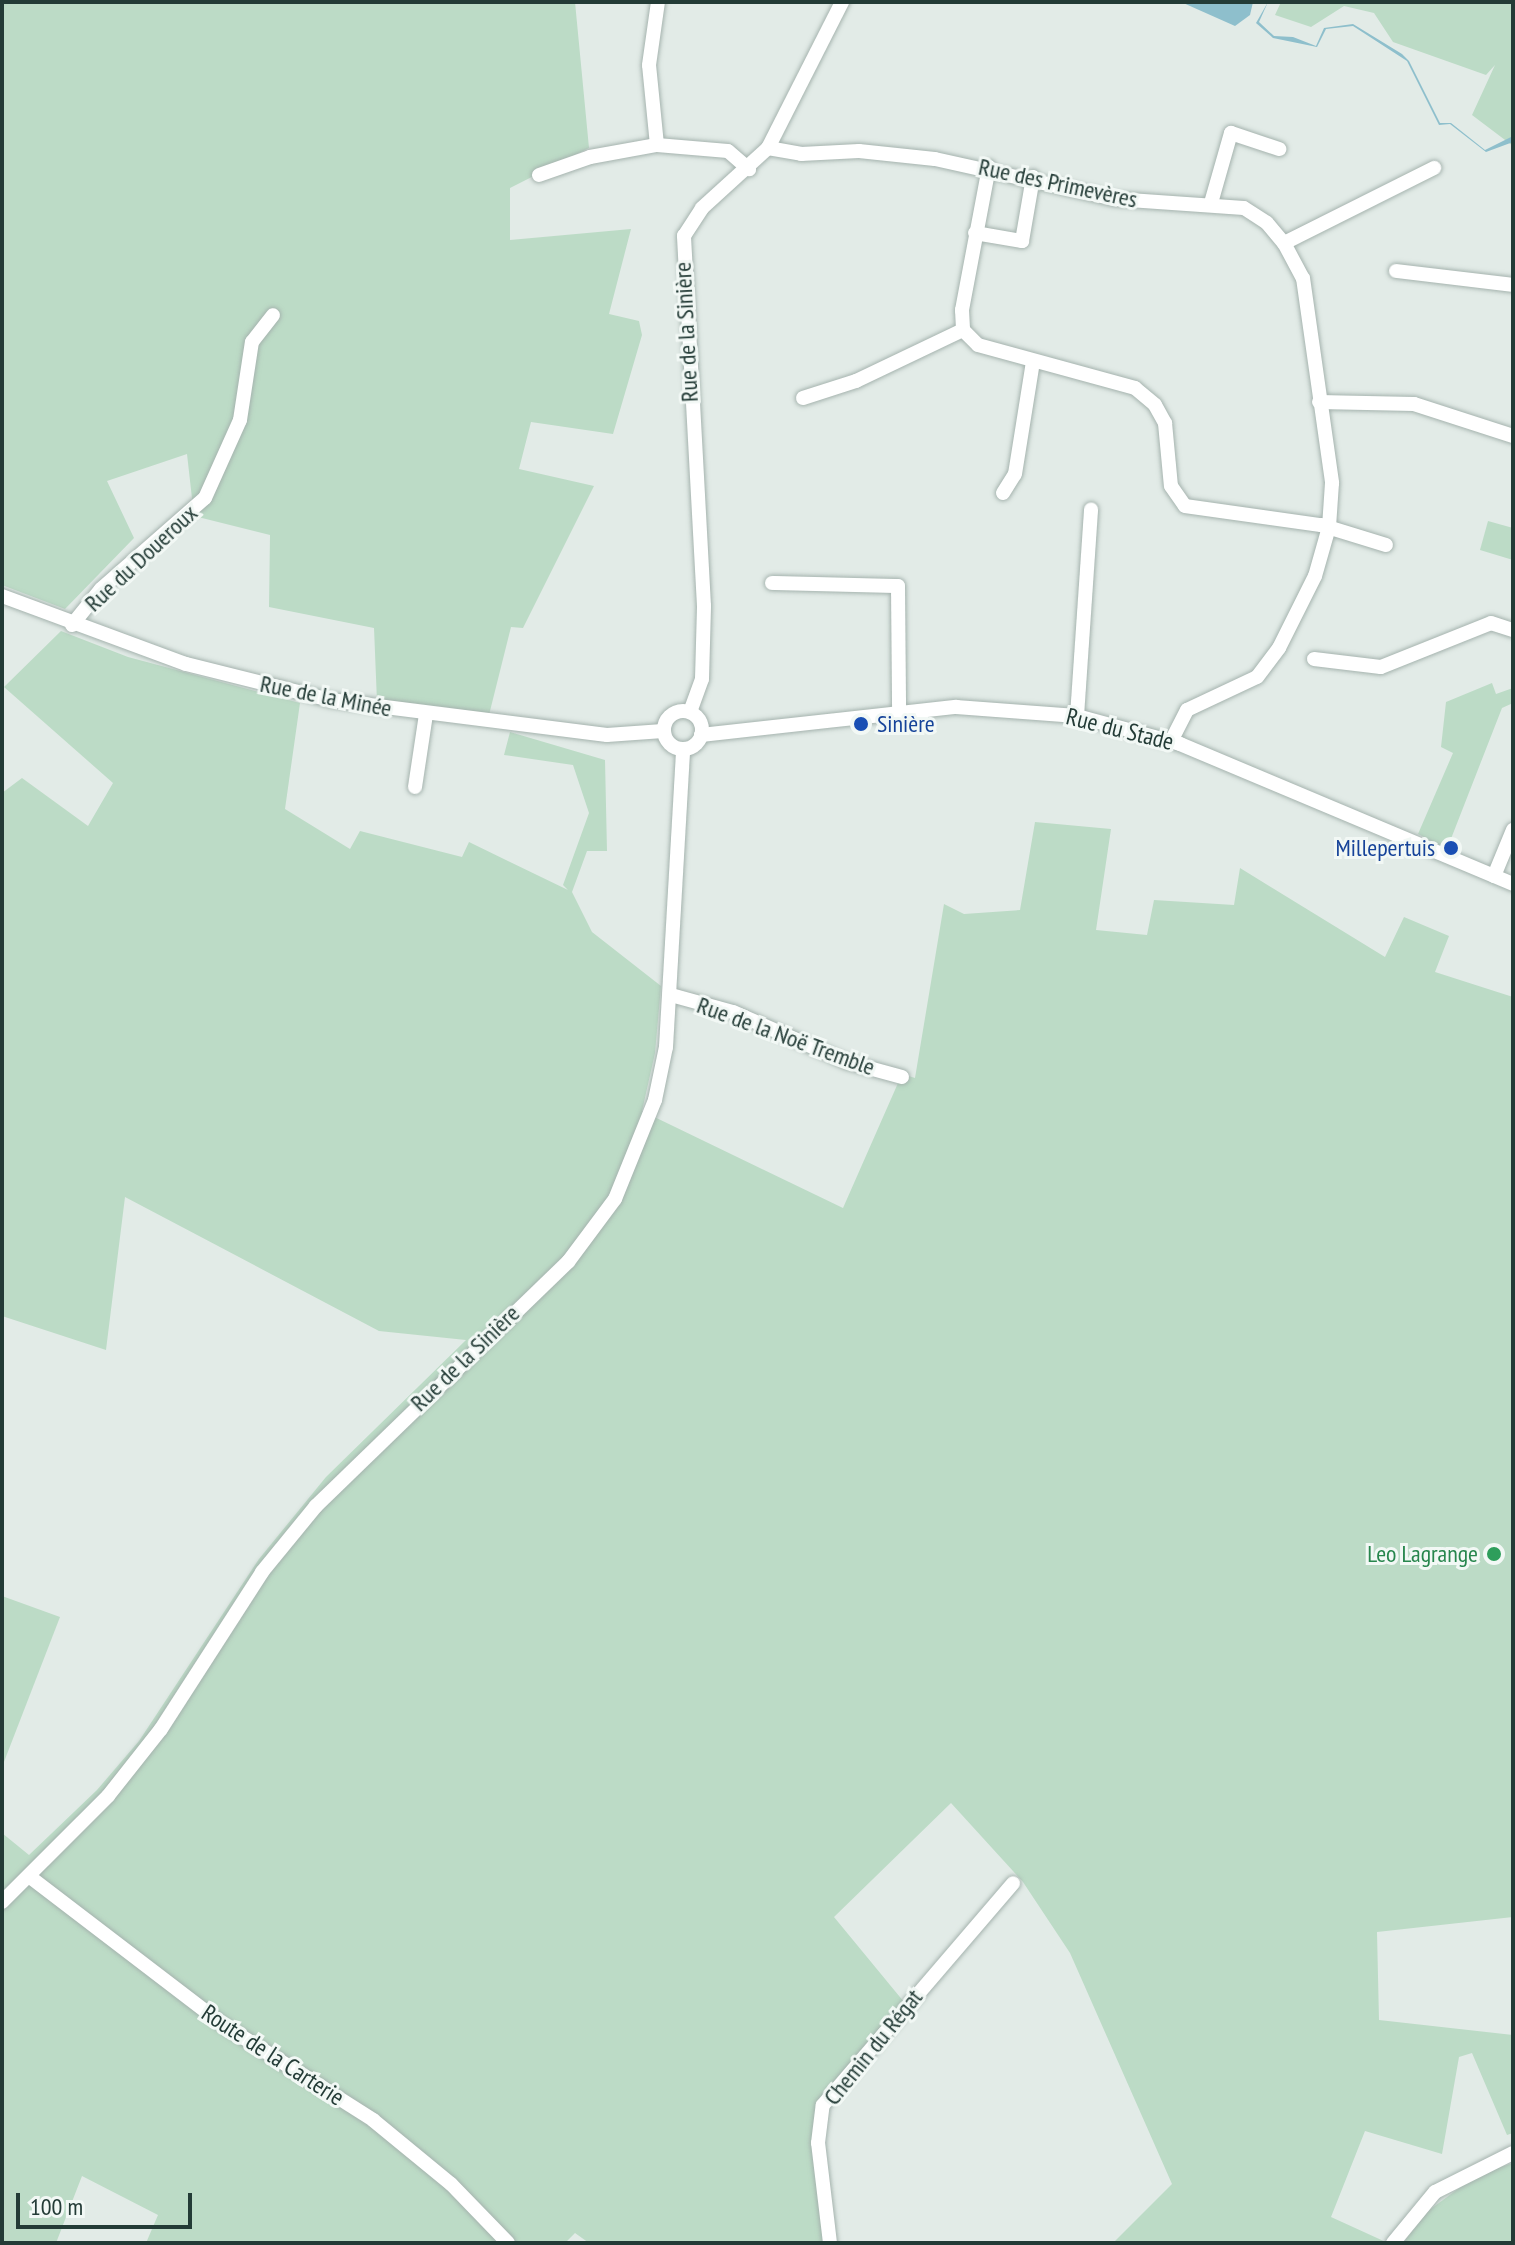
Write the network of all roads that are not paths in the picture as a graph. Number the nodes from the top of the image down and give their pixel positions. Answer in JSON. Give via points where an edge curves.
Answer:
{"nodes":[{"id":1,"x":658,"y":2,"type":"edge"},
{"id":2,"x":842,"y":2,"type":"edge"},
{"id":3,"x":657,"y":145,"type":"junction"},
{"id":4,"x":768,"y":148,"type":"junction"},
{"id":5,"x":1279,"y":149,"type":"dead end"},
{"id":6,"x":989,"y":167,"type":"junction"},
{"id":7,"x":1434,"y":168,"type":"dead end"},
{"id":8,"x":749,"y":169,"type":"junction"},
{"id":9,"x":539,"y":175,"type":"dead end"},
{"id":10,"x":1033,"y":177,"type":"junction"},
{"id":11,"x":1211,"y":203,"type":"junction"},
{"id":12,"x":975,"y":233,"type":"junction"},
{"id":13,"x":1284,"y":243,"type":"junction"},
{"id":14,"x":1396,"y":271,"type":"dead end"},
{"id":15,"x":1513,"y":285,"type":"edge"},
{"id":16,"x":273,"y":315,"type":"dead end"},
{"id":17,"x":963,"y":330,"type":"junction"},
{"id":18,"x":1033,"y":361,"type":"junction"},
{"id":19,"x":803,"y":398,"type":"dead end"},
{"id":20,"x":1319,"y":402,"type":"junction"},
{"id":21,"x":1513,"y":436,"type":"edge"},
{"id":22,"x":1003,"y":493,"type":"dead end"},
{"id":23,"x":1091,"y":509,"type":"dead end"},
{"id":24,"x":1329,"y":527,"type":"junction"},
{"id":25,"x":1386,"y":545,"type":"dead end"},
{"id":26,"x":772,"y":583,"type":"dead end"},
{"id":27,"x":2,"y":596,"type":"edge"},
{"id":28,"x":72,"y":625,"type":"junction"},
{"id":29,"x":1513,"y":630,"type":"edge"},
{"id":30,"x":1314,"y":659,"type":"dead end"},
{"id":31,"x":690,"y":712,"type":"junction"},
{"id":32,"x":899,"y":712,"type":"junction"},
{"id":33,"x":426,"y":714,"type":"junction"},
{"id":34,"x":1077,"y":716,"type":"junction"},
{"id":35,"x":663,"y":731,"type":"junction"},
{"id":36,"x":701,"y":735,"type":"junction"},
{"id":37,"x":1171,"y":741,"type":"junction"},
{"id":38,"x":683,"y":749,"type":"junction"},
{"id":39,"x":415,"y":787,"type":"dead end"},
{"id":40,"x":1513,"y":830,"type":"edge"},
{"id":41,"x":1494,"y":876,"type":"junction"},
{"id":42,"x":1513,"y":884,"type":"edge"},
{"id":43,"x":671,"y":995,"type":"junction"},
{"id":44,"x":902,"y":1077,"type":"dead end"},
{"id":45,"x":30,"y":1877,"type":"junction"},
{"id":46,"x":1013,"y":1883,"type":"dead end"},
{"id":47,"x":2,"y":1902,"type":"edge"},
{"id":48,"x":1513,"y":2153,"type":"edge"},
{"id":49,"x":508,"y":2243,"type":"edge"},
{"id":50,"x":830,"y":2243,"type":"edge"},
{"id":51,"x":1393,"y":2243,"type":"edge"}],
"edges":[{"from":1,"to":3,"type":"street","via":[[649,65]]},
{"from":2,"to":4,"type":"street","name":"Rue de la Sinière"},
{"from":3,"to":8,"type":"street","via":[[728,151]]},
{"from":3,"to":9,"type":"street","via":[[590,157]]},
{"from":4,"to":6,"type":"street","name":"Rue des Primevères","via":[[801,154],[859,151]]},
{"from":4,"to":8,"type":"street","name":"Rue de la Sinière"},
{"from":5,"to":11,"type":"street","via":[[1231,133]]},
{"from":6,"to":10,"type":"street","name":"Rue des Primevères"},
{"from":6,"to":12,"type":"street"},
{"from":7,"to":13,"type":"street"},
{"from":8,"to":31,"type":"street","name":"Rue de la Sinière","via":[[692,219],[682,248],[704,614],[702,679]]},
{"from":10,"to":11,"type":"street","name":"Rue des Primevères","via":[[1137,202]]},
{"from":10,"to":12,"type":"street","via":[[1022,241]]},
{"from":11,"to":13,"type":"street","name":"Rue des Primevères","via":[[1244,208]]},
{"from":12,"to":17,"type":"street"},
{"from":13,"to":20,"type":"street","name":"Rue des Primevères","via":[[1303,278]]},
{"from":14,"to":15,"type":"street"},
{"from":16,"to":28,"type":"street","name":"Rue du Doueroux","via":[[252,342],[240,420],[205,498],[101,589]]},
{"from":17,"to":18,"type":"street","via":[[978,345]]},
{"from":17,"to":19,"type":"street","via":[[856,381]]},
{"from":18,"to":22,"type":"street","via":[[1015,474]]},
{"from":18,"to":24,"type":"street","via":[[1135,388],[1155,405],[1165,423],[1171,486],[1185,506]]},
{"from":20,"to":21,"type":"street","via":[[1414,404]]},
{"from":20,"to":24,"type":"street","name":"Rue des Primevères","via":[[1332,483]]},
{"from":23,"to":34,"type":"street"},
{"from":24,"to":25,"type":"street"},
{"from":24,"to":37,"type":"street","name":"Rue des Primevères","via":[[1299,614],[1272,658],[1257,677],[1187,710]]},
{"from":26,"to":32,"type":"street","via":[[898,578]]},
{"from":27,"to":28,"type":"street","name":"Rue de la Minée"},
{"from":28,"to":33,"type":"street","name":"Rue de la Minée","via":[[256,683]]},
{"from":29,"to":30,"type":"street","via":[[1491,623],[1381,667]]},
{"from":31,"to":35,"type":"street","via":[[671,714]]},
{"from":31,"to":36,"type":"street","via":[[699,719]]},
{"from":32,"to":34,"type":"street","name":"Rue du Stade","via":[[991,707]]},
{"from":32,"to":36,"type":"street","name":"Rue du Stade"},
{"from":33,"to":35,"type":"street","name":"Rue de la Minée","via":[[607,735]]},
{"from":33,"to":39,"type":"street"},
{"from":34,"to":37,"type":"street","name":"Rue du Stade"},
{"from":35,"to":38,"type":"street","via":[[667,742]]},
{"from":36,"to":38,"type":"street"},
{"from":37,"to":41,"type":"street","name":"Rue du Stade"},
{"from":38,"to":43,"type":"street","name":"Rue de la Sinière"},
{"from":40,"to":41,"type":"street"},
{"from":41,"to":42,"type":"street","name":"Rue du Stade"},
{"from":43,"to":44,"type":"street","name":"Rue de la Noë Tremble","via":[[733,1012],[847,1062]]},
{"from":43,"to":45,"type":"street","name":"Rue de la Sinière","via":[[655,1100],[635,1162],[611,1207],[568,1262],[316,1506],[262,1572],[161,1729],[108,1796]]},
{"from":45,"to":47,"type":"street","name":"Rue de la Sinière"},
{"from":45,"to":49,"type":"street","name":"Route de la Carterie","via":[[231,2030],[373,2120],[451,2184]]},
{"from":46,"to":50,"type":"street","name":"Chemin du Régat","via":[[823,2105],[818,2143]]},
{"from":48,"to":51,"type":"street","via":[[1435,2192]]}]}
